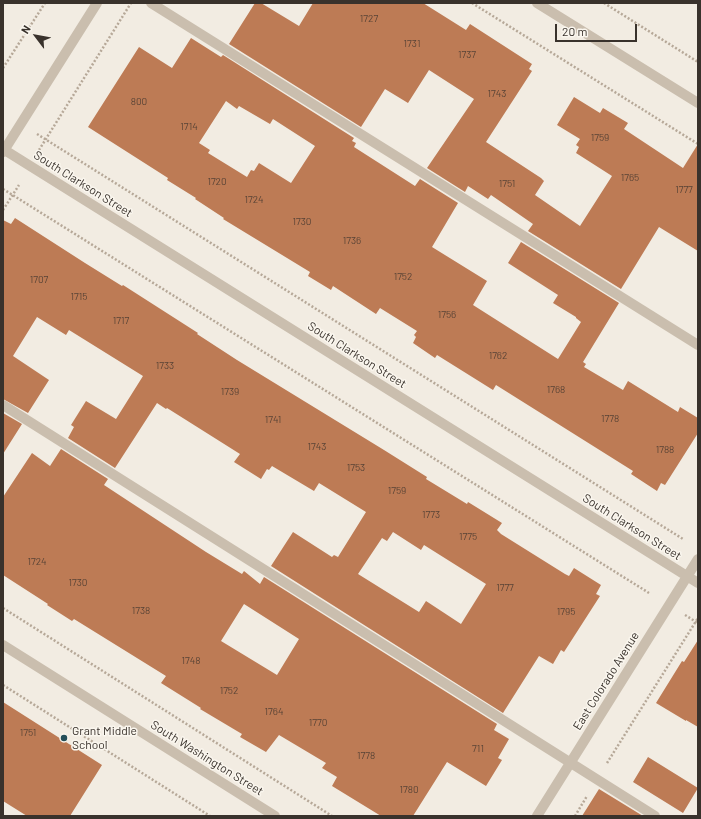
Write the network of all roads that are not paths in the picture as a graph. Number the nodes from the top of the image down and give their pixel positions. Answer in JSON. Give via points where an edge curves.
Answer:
{"nodes":[{"id":1,"x":97,"y":3,"type":"edge"},
{"id":2,"x":151,"y":3,"type":"edge"},
{"id":3,"x":537,"y":3,"type":"edge"},
{"id":4,"x":698,"y":103,"type":"edge"},
{"id":5,"x":3,"y":150,"type":"edge"},
{"id":6,"x":698,"y":345,"type":"edge"},
{"id":7,"x":3,"y":405,"type":"edge"},
{"id":8,"x":698,"y":559,"type":"edge"},
{"id":9,"x":687,"y":577,"type":"junction"},
{"id":10,"x":698,"y":583,"type":"edge"},
{"id":11,"x":3,"y":646,"type":"edge"},
{"id":12,"x":571,"y":762,"type":"junction"},
{"id":13,"x":275,"y":816,"type":"edge"},
{"id":14,"x":537,"y":816,"type":"edge"},
{"id":15,"x":655,"y":816,"type":"edge"}],
"edges":[{"from":1,"to":5,"type":"street"},
{"from":2,"to":6,"type":"street"},
{"from":3,"to":4,"type":"street"},
{"from":5,"to":9,"type":"street","name":"South Clarkson Street"},
{"from":7,"to":12,"type":"street"},
{"from":8,"to":9,"type":"street","name":"East Colorado Avenue"},
{"from":9,"to":10,"type":"street","name":"South Clarkson Street"},
{"from":9,"to":12,"type":"street","name":"East Colorado Avenue"},
{"from":11,"to":13,"type":"street","name":"South Washington Street"},
{"from":12,"to":14,"type":"street","name":"East Colorado Avenue"},
{"from":12,"to":15,"type":"street"}]}
